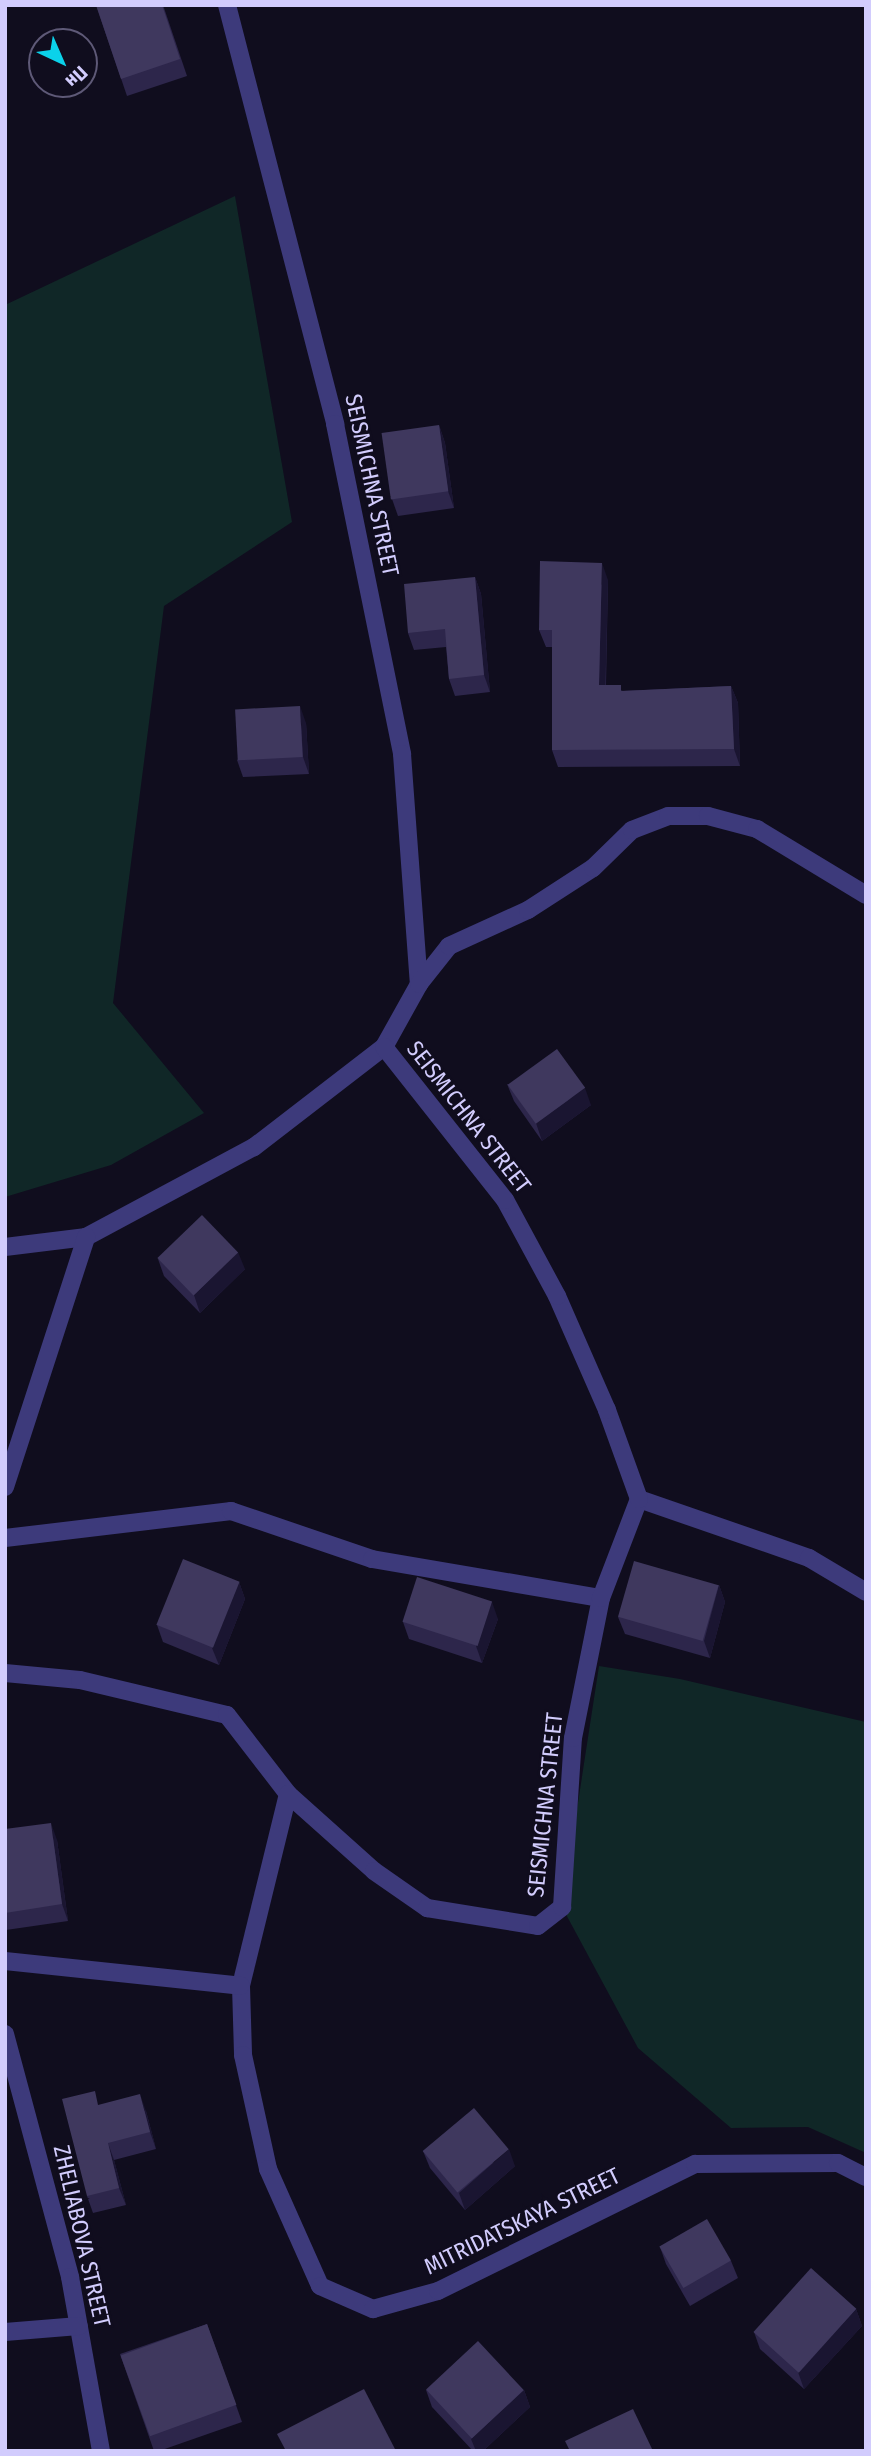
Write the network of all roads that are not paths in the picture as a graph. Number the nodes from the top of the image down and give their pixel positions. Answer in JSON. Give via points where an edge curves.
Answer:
{"nodes":[{"id":1,"x":227,"y":5,"type":"edge"},
{"id":2,"x":866,"y":895,"type":"edge"},
{"id":3,"x":419,"y":984,"type":"junction"},
{"id":4,"x":384,"y":1047,"type":"junction"},
{"id":5,"x":86,"y":1237,"type":"junction"},
{"id":6,"x":5,"y":1247,"type":"edge"},
{"id":7,"x":5,"y":1487,"type":"edge"},
{"id":8,"x":639,"y":1499,"type":"junction"},
{"id":9,"x":5,"y":1538,"type":"edge"},
{"id":10,"x":866,"y":1592,"type":"edge"},
{"id":11,"x":601,"y":1598,"type":"junction"},
{"id":12,"x":5,"y":1673,"type":"edge"},
{"id":13,"x":288,"y":1794,"type":"junction"},
{"id":14,"x":5,"y":1961,"type":"edge"},
{"id":15,"x":241,"y":1986,"type":"junction"},
{"id":16,"x":5,"y":2034,"type":"edge"},
{"id":17,"x":866,"y":2177,"type":"edge"},
{"id":18,"x":79,"y":2326,"type":"junction"},
{"id":19,"x":5,"y":2332,"type":"edge"},
{"id":20,"x":100,"y":2451,"type":"edge"}],
"edges":[{"from":1,"to":3,"type":"street","name":"SEISMICHNA STREET","via":[[335,424],[402,754]]},
{"from":2,"to":3,"type":"street","via":[[757,829],[708,816],[668,816],[632,830],[593,868],[528,910],[449,946]]},
{"from":3,"to":4,"type":"street"},
{"from":4,"to":5,"type":"street","via":[[254,1147]]},
{"from":4,"to":8,"type":"street","name":"SEISMICHNA STREET","via":[[505,1200],[557,1296],[607,1410]]},
{"from":5,"to":6,"type":"street"},
{"from":5,"to":7,"type":"street"},
{"from":8,"to":10,"type":"street","via":[[809,1558]]},
{"from":8,"to":11,"type":"street","name":"SEISMICHNA STREET"},
{"from":9,"to":11,"type":"street","via":[[231,1511],[372,1559]]},
{"from":11,"to":13,"type":"street","name":"SEISMICHNA STREET","via":[[573,1738],[562,1907],[538,1926],[427,1908],[374,1871]]},
{"from":12,"to":13,"type":"street","via":[[79,1680],[227,1715]]},
{"from":13,"to":15,"type":"street","name":"MITRIDATSKAYA STREET"},
{"from":14,"to":15,"type":"street"},
{"from":15,"to":17,"type":"street","name":"MITRIDATSKAYA STREET","via":[[243,2056],[268,2169],[320,2286],[373,2309],[438,2291],[695,2164],[838,2163]]},
{"from":16,"to":18,"type":"street","name":"ZHELIABOVA STREET","via":[[71,2277]]},
{"from":18,"to":19,"type":"street"},
{"from":18,"to":20,"type":"street","name":"ZHELIABOVA STREET"}]}
